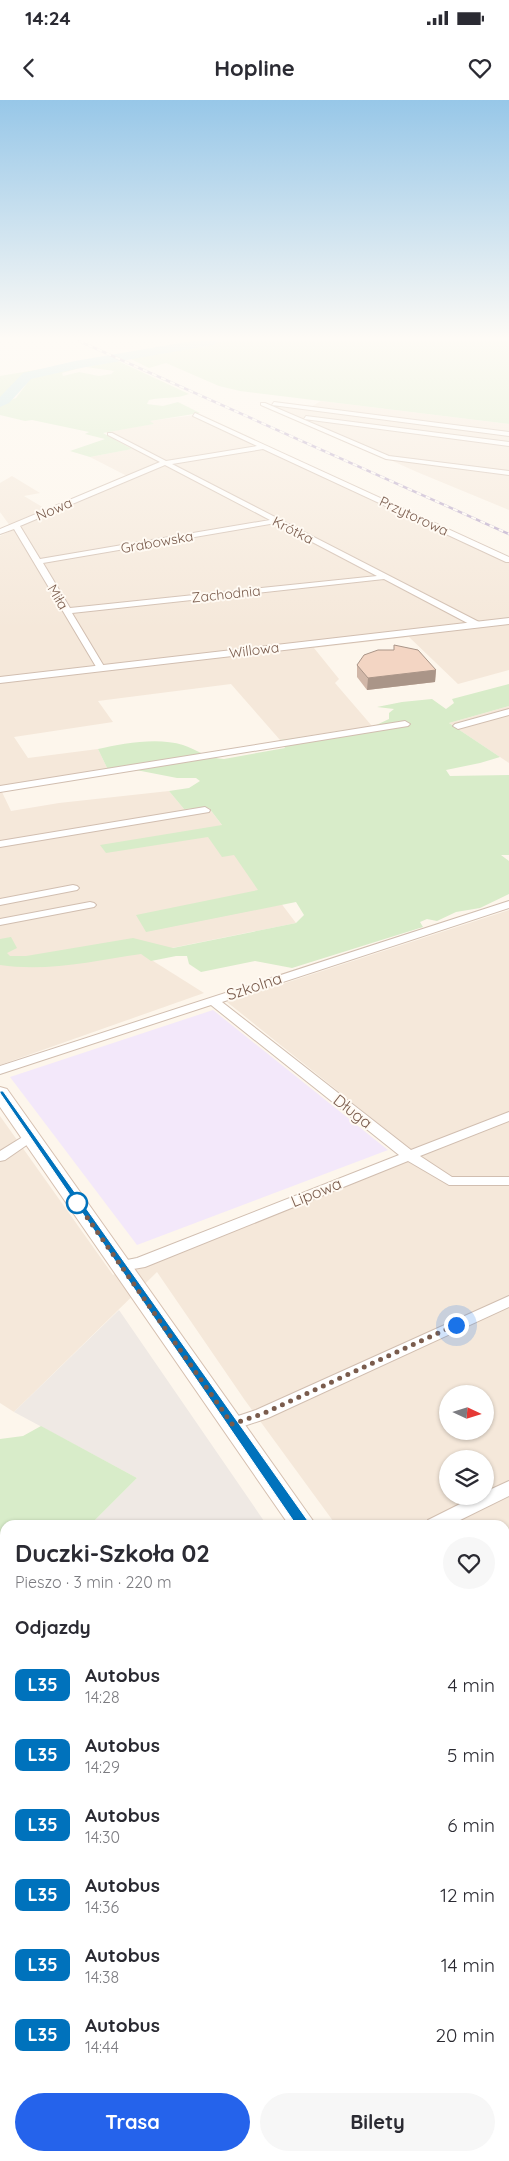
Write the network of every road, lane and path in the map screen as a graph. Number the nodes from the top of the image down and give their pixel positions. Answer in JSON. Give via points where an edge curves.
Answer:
{"nodes":[{"id":1,"x":116,"y":437,"type":"edge"},
{"id":2,"x":244,"y":437,"type":"edge"},
{"id":3,"x":339,"y":437,"type":"edge"},
{"id":4,"x":455,"y":437,"type":"edge"},
{"id":5,"x":509,"y":444,"type":"edge"},
{"id":6,"x":264,"y":446,"type":"junction"},
{"id":7,"x":164,"y":463,"type":"junction"},
{"id":8,"x":509,"y":473,"type":"edge"},
{"id":9,"x":276,"y":521,"type":"junction"},
{"id":10,"x":16,"y":525,"type":"junction"},
{"id":11,"x":0,"y":532,"type":"edge"},
{"id":12,"x":509,"y":560,"type":"edge"},
{"id":13,"x":38,"y":562,"type":"junction"},
{"id":14,"x":386,"y":577,"type":"junction"},
{"id":15,"x":67,"y":611,"type":"junction"},
{"id":16,"x":509,"y":621,"type":"edge"},
{"id":17,"x":478,"y":625,"type":"junction"},
{"id":18,"x":101,"y":668,"type":"junction"},
{"id":19,"x":0,"y":680,"type":"edge"},
{"id":20,"x":509,"y":712,"type":"edge"},
{"id":21,"x":405,"y":724,"type":"dead end"},
{"id":22,"x":458,"y":726,"type":"dead end"},
{"id":23,"x":0,"y":789,"type":"edge"},
{"id":24,"x":205,"y":810,"type":"dead end"},
{"id":25,"x":0,"y":844,"type":"edge"},
{"id":26,"x":73,"y":888,"type":"dead end"},
{"id":27,"x":0,"y":902,"type":"edge"},
{"id":28,"x":509,"y":904,"type":"edge"},
{"id":29,"x":90,"y":905,"type":"dead end"},
{"id":30,"x":0,"y":922,"type":"edge"},
{"id":31,"x":212,"y":1000,"type":"junction"},
{"id":32,"x":0,"y":1070,"type":"edge"},
{"id":33,"x":0,"y":1093,"type":"edge"},
{"id":34,"x":509,"y":1116,"type":"edge"},
{"id":35,"x":29,"y":1137,"type":"junction"},
{"id":36,"x":408,"y":1155,"type":"junction"},
{"id":37,"x":0,"y":1157,"type":"edge"},
{"id":38,"x":509,"y":1181,"type":"edge"},
{"id":39,"x":122,"y":1266,"type":"junction"},
{"id":40,"x":509,"y":1301,"type":"edge"},
{"id":41,"x":232,"y":1424,"type":"junction"},
{"id":42,"x":509,"y":1488,"type":"edge"},
{"id":43,"x":300,"y":1520,"type":"edge"},
{"id":44,"x":444,"y":1520,"type":"edge"}],
"edges":[{"from":1,"to":7,"type":"street","name":"Krótka"},
{"from":2,"to":6,"type":"street","name":"Przytorowa"},
{"from":3,"to":8,"type":"street","via":[[388,458]]},
{"from":4,"to":5,"type":"street"},
{"from":6,"to":7,"type":"street"},
{"from":6,"to":12,"type":"street","name":"Przytorowa"},
{"from":7,"to":9,"type":"street","name":"Krótka"},
{"from":7,"to":10,"type":"street","name":"Nowa"},
{"from":9,"to":13,"type":"street","name":"Grabowska"},
{"from":9,"to":14,"type":"street","name":"Krótka"},
{"from":10,"to":11,"type":"street","name":"Nowa"},
{"from":10,"to":13,"type":"street","name":"Miła"},
{"from":13,"to":15,"type":"street","name":"Miła"},
{"from":14,"to":15,"type":"street","name":"Zachodnia"},
{"from":14,"to":17,"type":"street","name":"Krótka"},
{"from":15,"to":18,"type":"street","name":"Miła"},
{"from":16,"to":17,"type":"street","name":"Willowa"},
{"from":17,"to":18,"type":"street","name":"Willowa"},
{"from":18,"to":19,"type":"street","name":"Willowa"},
{"from":20,"to":22,"type":"street"},
{"from":21,"to":23,"type":"street"},
{"from":24,"to":25,"type":"street"},
{"from":26,"to":27,"type":"street"},
{"from":28,"to":31,"type":"street","name":"Szkolna"},
{"from":29,"to":30,"type":"street"},
{"from":31,"to":32,"type":"street","name":"Szkolna"},
{"from":31,"to":36,"type":"street","name":"Długa"},
{"from":33,"to":35,"type":"main road"},
{"from":34,"to":36,"type":"street","name":"Lipowa"},
{"from":35,"to":37,"type":"street"},
{"from":35,"to":39,"type":"main road"},
{"from":36,"to":38,"type":"street","name":"Długa","via":[[449,1181]]},
{"from":36,"to":39,"type":"street","name":"Lipowa","via":[[140,1263]]},
{"from":39,"to":41,"type":"main road"},
{"from":40,"to":41,"type":"street","via":[[262,1414]]},
{"from":41,"to":43,"type":"main road"},
{"from":42,"to":44,"type":"street"}]}
